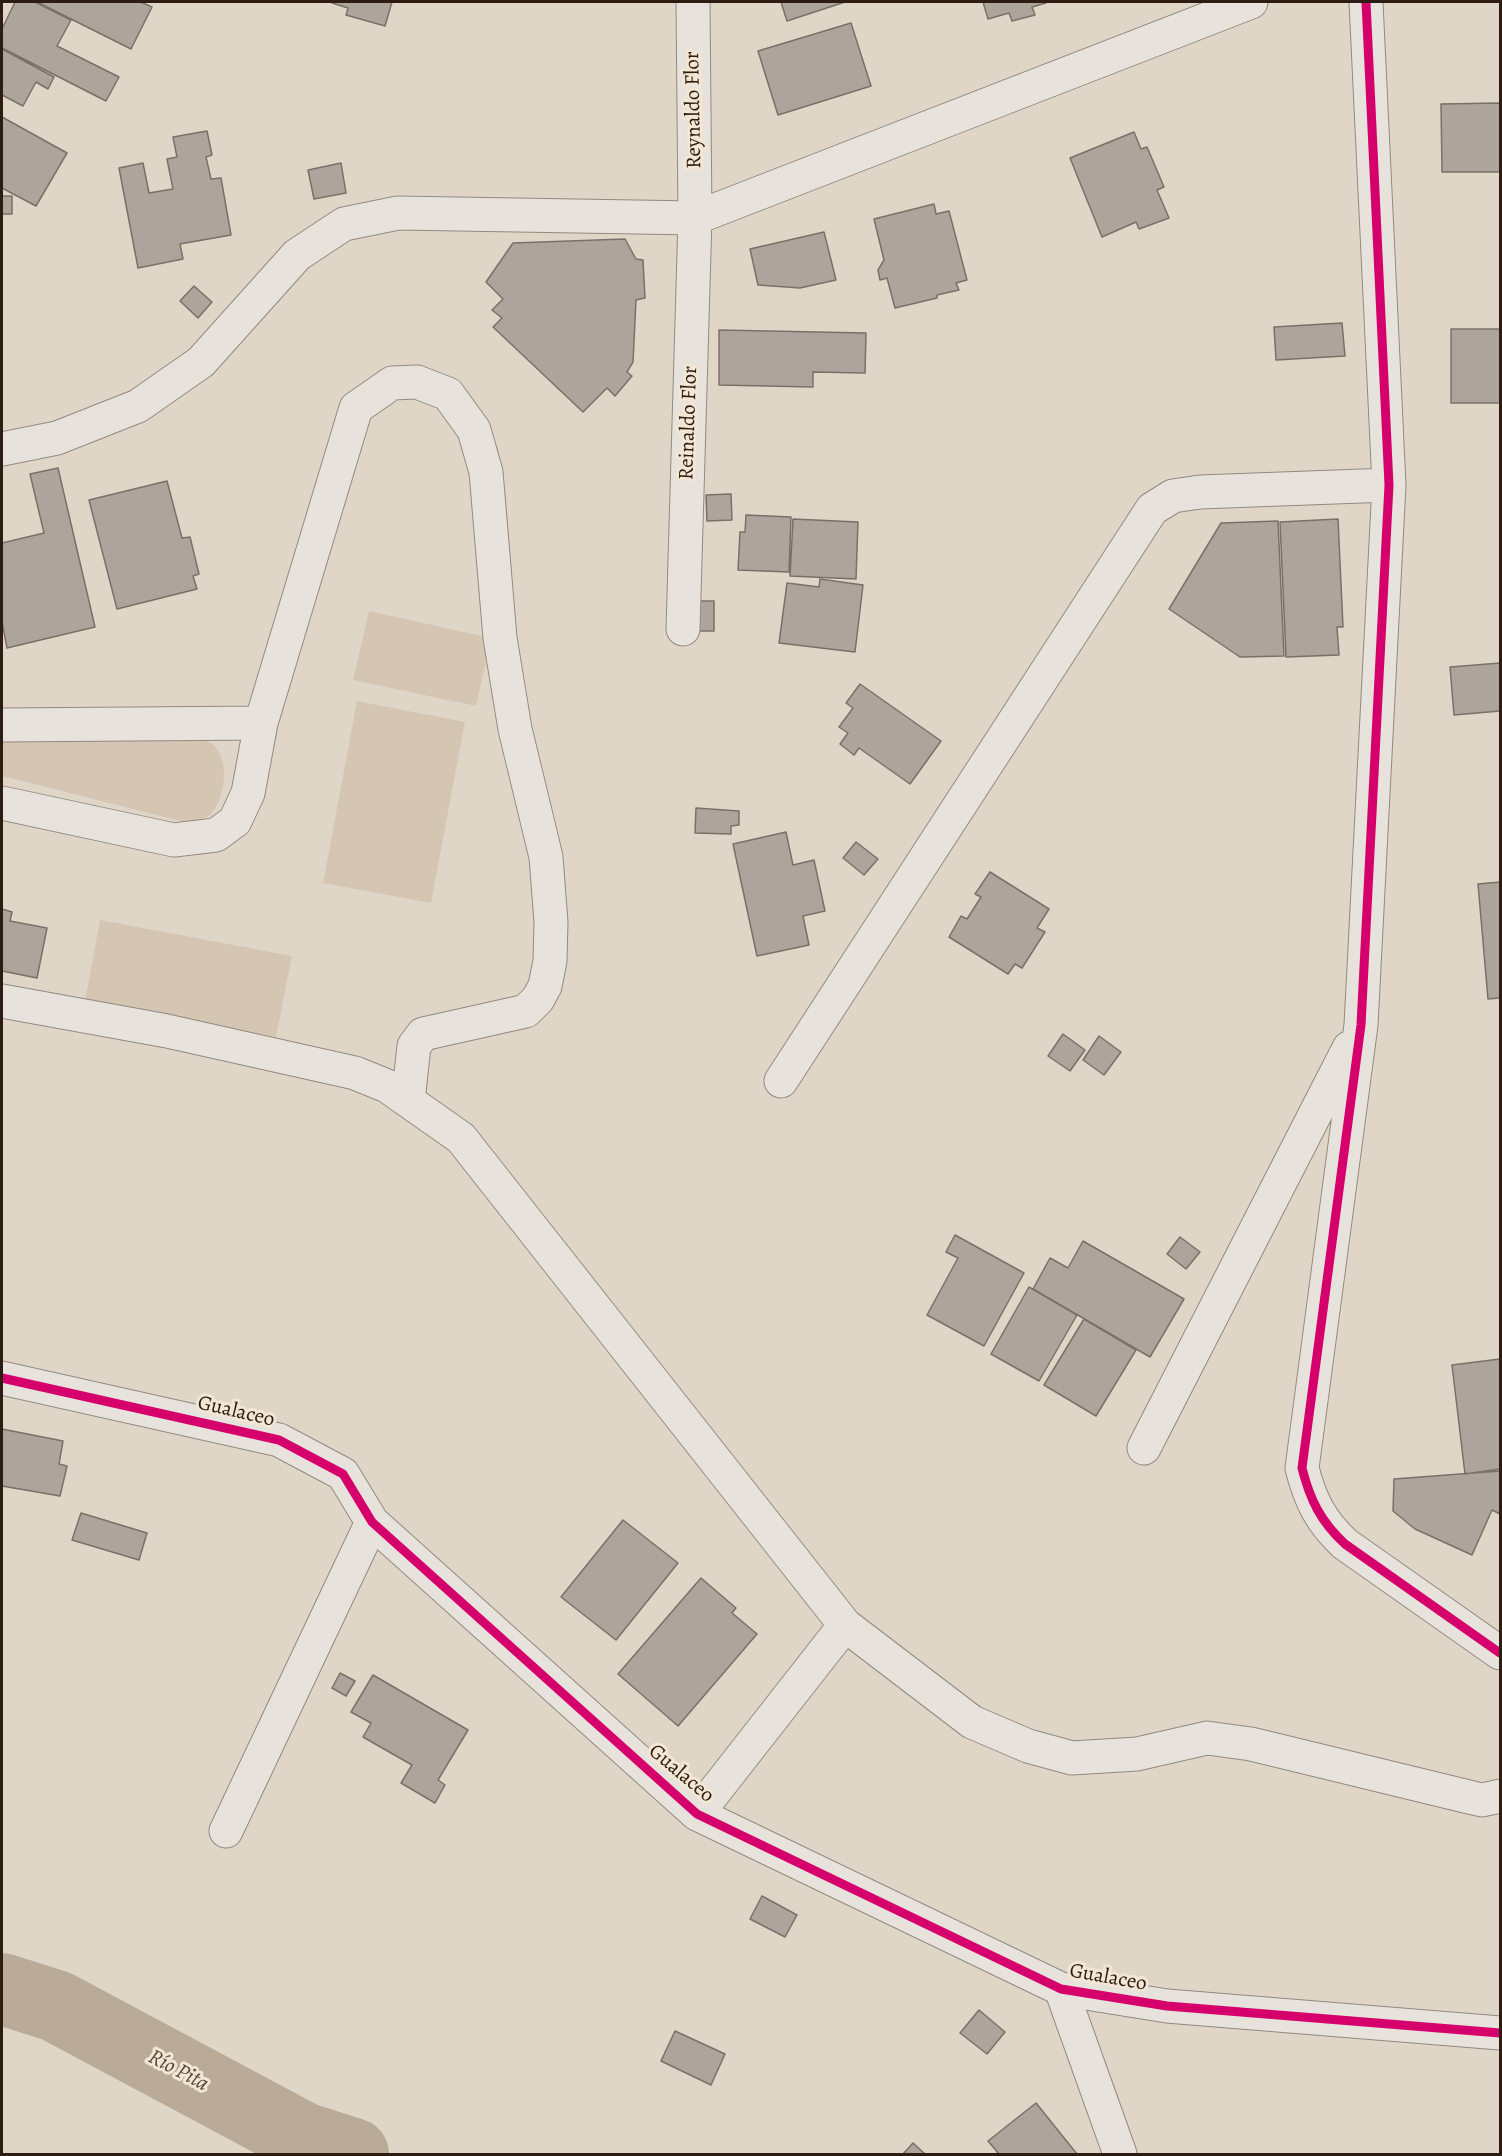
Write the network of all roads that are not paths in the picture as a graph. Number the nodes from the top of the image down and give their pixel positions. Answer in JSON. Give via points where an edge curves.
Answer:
{"nodes":[{"id":1,"x":693,"y":2,"type":"edge"},
{"id":2,"x":1251,"y":2,"type":"edge"},
{"id":3,"x":1366,"y":2,"type":"edge"},
{"id":4,"x":695,"y":218,"type":"junction"},
{"id":5,"x":2,"y":449,"type":"edge"},
{"id":6,"x":1389,"y":485,"type":"junction"},
{"id":7,"x":683,"y":629,"type":"dead end"},
{"id":8,"x":261,"y":723,"type":"junction"},
{"id":9,"x":2,"y":725,"type":"edge"},
{"id":10,"x":2,"y":803,"type":"edge"},
{"id":11,"x":2,"y":1001,"type":"edge"},
{"id":12,"x":1361,"y":1025,"type":"junction"},
{"id":13,"x":782,"y":1081,"type":"dead end"},
{"id":14,"x":408,"y":1101,"type":"junction"},
{"id":15,"x":2,"y":1378,"type":"edge"},
{"id":16,"x":1144,"y":1448,"type":"dead end"},
{"id":17,"x":372,"y":1522,"type":"junction"},
{"id":18,"x":845,"y":1625,"type":"junction"},
{"id":19,"x":1500,"y":1653,"type":"edge"},
{"id":20,"x":1500,"y":1796,"type":"edge"},
{"id":21,"x":697,"y":1814,"type":"junction"},
{"id":22,"x":226,"y":1831,"type":"dead end"},
{"id":23,"x":1061,"y":1989,"type":"junction"},
{"id":24,"x":1500,"y":2033,"type":"edge"},
{"id":25,"x":1120,"y":2154,"type":"edge"}],
"edges":[{"from":1,"to":4,"type":"street","name":"Reynaldo Flor"},
{"from":2,"to":4,"type":"street"},
{"from":3,"to":6,"type":"street"},
{"from":4,"to":5,"type":"street","via":[[398,213],[344,224],[297,255],[201,362],[138,406],[57,438]]},
{"from":4,"to":7,"type":"street","name":"Reinaldo Flor"},
{"from":6,"to":12,"type":"street"},
{"from":6,"to":13,"type":"street","via":[[1200,492],[1173,496],[1152,508]]},
{"from":8,"to":9,"type":"street"},
{"from":8,"to":10,"type":"street","via":[[248,793],[235,821],[216,835],[174,840]]},
{"from":8,"to":14,"type":"street","via":[[356,408],[392,383],[417,382],[448,394],[474,430],[486,472],[500,638],[515,729],[546,857],[550,961],[545,986],[526,1011],[423,1034],[414,1046]]},
{"from":11,"to":14,"type":"street","via":[[167,1031],[355,1073],[387,1086]]},
{"from":12,"to":16,"type":"street"},
{"from":12,"to":19,"type":"street","via":[[1302,1468],[1308,1493],[1330,1531]]},
{"from":14,"to":18,"type":"street","via":[[461,1138]]},
{"from":15,"to":17,"type":"street","name":"Gualaceo","via":[[279,1440],[343,1474]]},
{"from":17,"to":21,"type":"street","name":"Gualaceo"},
{"from":17,"to":22,"type":"street"},
{"from":18,"to":20,"type":"street","via":[[972,1722],[1028,1746],[1072,1758],[1137,1754],[1207,1738],[1251,1744],[1482,1800]]},
{"from":18,"to":21,"type":"street"},
{"from":21,"to":23,"type":"street","name":"Gualaceo"},
{"from":23,"to":24,"type":"street","name":"Gualaceo","via":[[1167,2006]]},
{"from":23,"to":25,"type":"street"}]}
